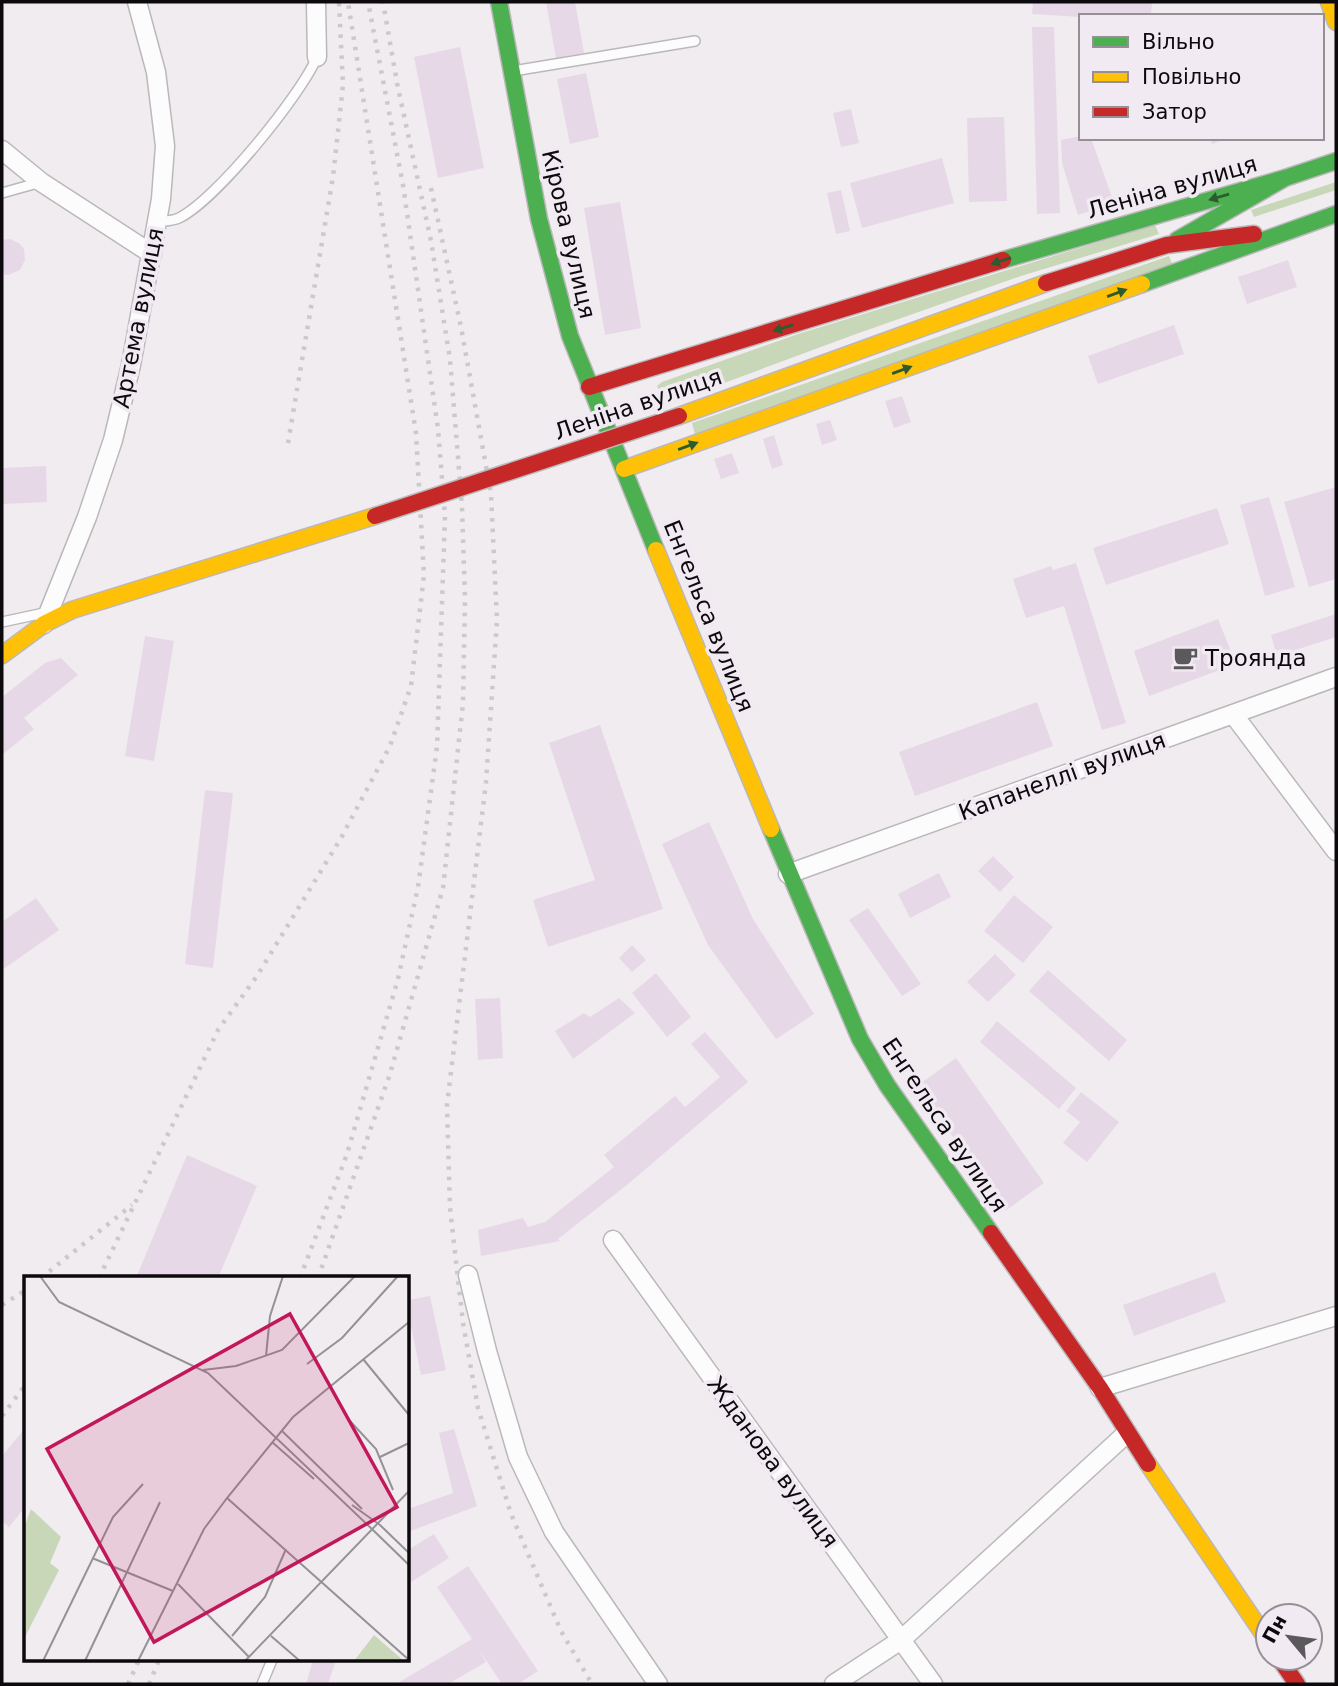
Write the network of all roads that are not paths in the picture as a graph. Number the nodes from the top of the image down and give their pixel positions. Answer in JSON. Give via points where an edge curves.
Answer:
{"nodes":[{"id":1,"x":137,"y":2,"type":"edge"},
{"id":2,"x":316,"y":2,"type":"edge"},
{"id":3,"x":499,"y":2,"type":"edge"},
{"id":4,"x":1329,"y":2,"type":"edge"},
{"id":5,"x":1336,"y":22,"type":"edge"},
{"id":6,"x":695,"y":41,"type":"dead end"},
{"id":7,"x":317,"y":57,"type":"joint"},
{"id":8,"x":511,"y":72,"type":"junction"},
{"id":9,"x":2,"y":150,"type":"edge"},
{"id":10,"x":1336,"y":161,"type":"edge"},
{"id":11,"x":1285,"y":178,"type":"junction"},
{"id":12,"x":41,"y":182,"type":"junction"},
{"id":13,"x":2,"y":193,"type":"edge"},
{"id":14,"x":1336,"y":214,"type":"edge"},
{"id":15,"x":158,"y":222,"type":"junction"},
{"id":16,"x":1299,"y":229,"type":"junction"},
{"id":17,"x":1167,"y":245,"type":"junction"},
{"id":18,"x":152,"y":254,"type":"junction"},
{"id":19,"x":589,"y":387,"type":"junction"},
{"id":20,"x":624,"y":469,"type":"junction"},
{"id":21,"x":47,"y":618,"type":"junction"},
{"id":22,"x":2,"y":622,"type":"edge"},
{"id":23,"x":2,"y":655,"type":"edge"},
{"id":24,"x":1336,"y":677,"type":"edge"},
{"id":25,"x":1234,"y":714,"type":"junction"},
{"id":26,"x":1336,"y":851,"type":"edge"},
{"id":27,"x":788,"y":874,"type":"junction"},
{"id":28,"x":613,"y":1240,"type":"dead end"},
{"id":29,"x":468,"y":1275,"type":"dead end"},
{"id":30,"x":1336,"y":1316,"type":"edge"},
{"id":31,"x":1100,"y":1388,"type":"junction"},
{"id":32,"x":1127,"y":1433,"type":"junction"},
{"id":33,"x":1254,"y":1621,"type":"edge"},
{"id":34,"x":901,"y":1640,"type":"junction"},
{"id":35,"x":271,"y":1662,"type":"edge"},
{"id":36,"x":262,"y":1684,"type":"edge"},
{"id":37,"x":658,"y":1684,"type":"edge"},
{"id":38,"x":834,"y":1684,"type":"edge"},
{"id":39,"x":933,"y":1684,"type":"edge"}],
"edges":[{"from":1,"to":15,"type":"street","name":"Артема вулиця","via":[[156,72],[165,146]]},
{"from":2,"to":7,"type":"street"},
{"from":3,"to":8,"type":"street","name":"Кірова вулиця"},
{"from":4,"to":5,"type":"street"},
{"from":6,"to":8,"type":"lane"},
{"from":7,"to":15,"type":"lane","via":[[298,90],[236,166],[200,203],[178,218]]},
{"from":8,"to":19,"type":"street","name":"Кірова вулиця","via":[[542,232]]},
{"from":9,"to":12,"type":"street"},
{"from":10,"to":11,"type":"street"},
{"from":11,"to":17,"type":"street"},
{"from":11,"to":19,"type":"street","name":"Леніна вулиця","one_way":true},
{"from":12,"to":13,"type":"lane"},
{"from":12,"to":18,"type":"street"},
{"from":14,"to":16,"type":"street","name":"Леніна вулиця"},
{"from":15,"to":18,"type":"street","name":"Артема вулиця"},
{"from":16,"to":17,"type":"street","name":"Леніна вулиця"},
{"from":20,"to":16,"type":"street","name":"Леніна вулиця","one_way":true},
{"from":17,"to":21,"type":"street","name":"Леніна вулиця","bridge":true,"via":[[1066,276],[679,416]]},
{"from":18,"to":21,"type":"street","name":"Артема вулиця","via":[[113,440]]},
{"from":19,"to":20,"type":"street","name":"Кірова вулиця"},
{"from":20,"to":27,"type":"street","name":"Енгельса вулиця"},
{"from":21,"to":22,"type":"lane"},
{"from":21,"to":23,"type":"street","name":"Леніна вулиця"},
{"from":24,"to":25,"type":"street","name":"Капанеллі вулиця"},
{"from":25,"to":26,"type":"street"},
{"from":25,"to":27,"type":"street","name":"Капанеллі вулиця"},
{"from":27,"to":31,"type":"street","name":"Енгельса вулиця","via":[[860,1039],[887,1085]]},
{"from":28,"to":34,"type":"street","name":"Жданова вулиця"},
{"from":29,"to":37,"type":"street","via":[[519,1457],[554,1532]]},
{"from":30,"to":31,"type":"street"},
{"from":31,"to":32,"type":"street","name":"Енгельса вулиця"},
{"from":32,"to":33,"type":"street","name":"Енгельса вулиця"},
{"from":32,"to":34,"type":"street"},
{"from":34,"to":38,"type":"street"},
{"from":34,"to":39,"type":"street","name":"Жданова вулиця"},
{"from":35,"to":36,"type":"lane"}]}
